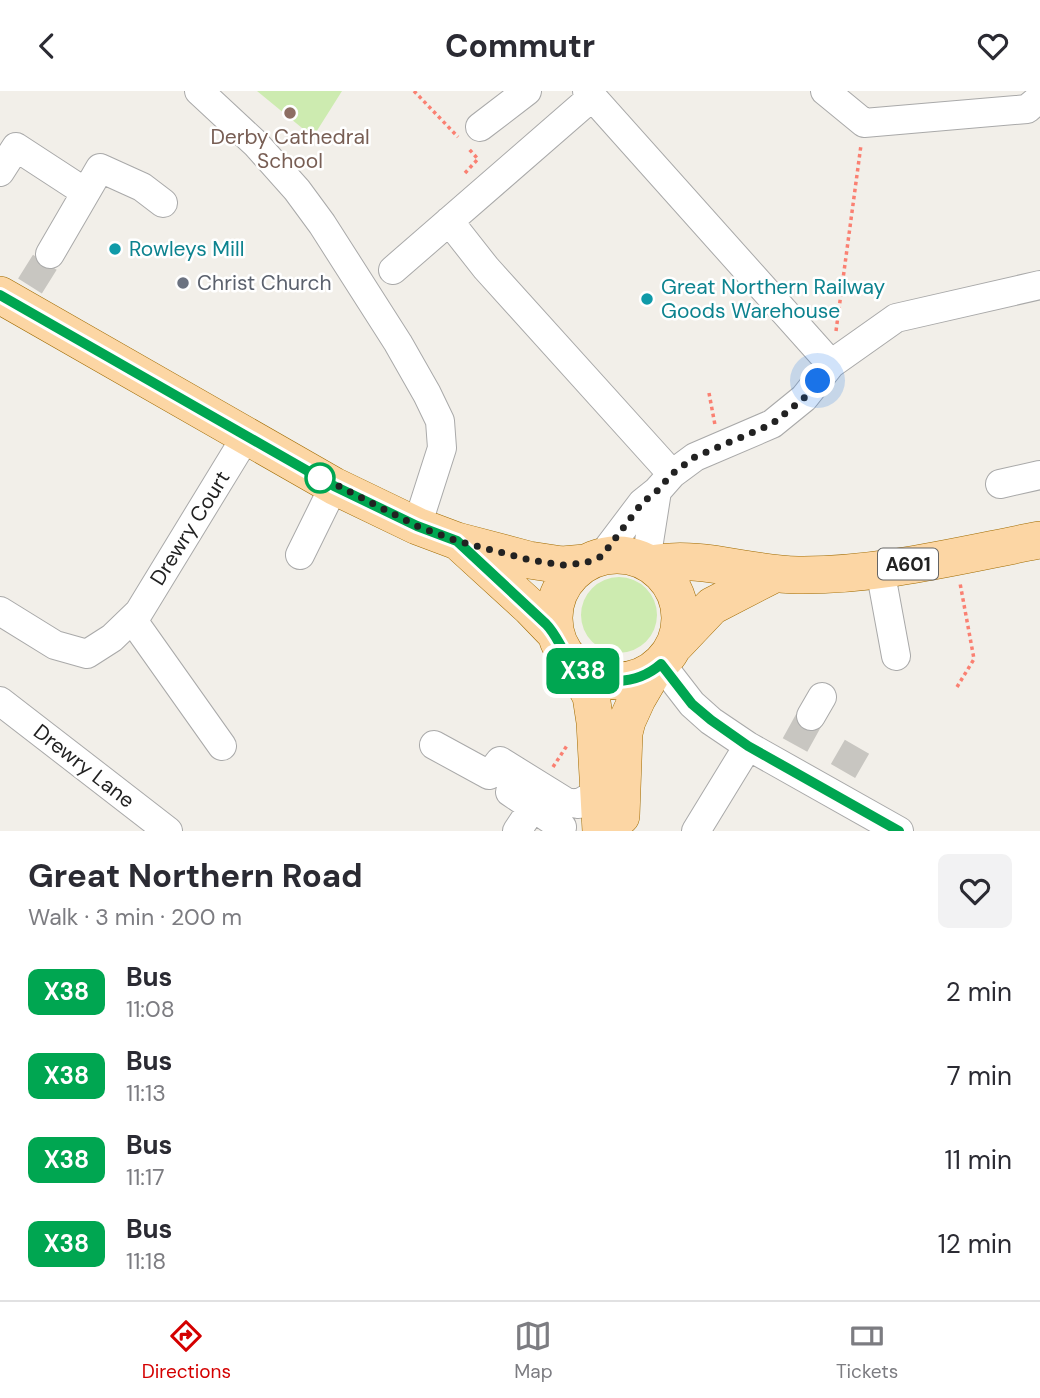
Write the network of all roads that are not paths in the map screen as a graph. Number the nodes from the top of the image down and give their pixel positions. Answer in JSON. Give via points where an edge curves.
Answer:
{"nodes":[{"id":1,"x":199,"y":91,"type":"edge"},
{"id":2,"x":527,"y":91,"type":"edge"},
{"id":3,"x":825,"y":91,"type":"edge"},
{"id":4,"x":590,"y":94,"type":"edge"},
{"id":5,"x":1040,"y":98,"type":"edge"},
{"id":6,"x":480,"y":127,"type":"dead end"},
{"id":7,"x":0,"y":172,"type":"edge"},
{"id":8,"x":85,"y":192,"type":"junction"},
{"id":9,"x":163,"y":203,"type":"dead end"},
{"id":10,"x":449,"y":221,"type":"junction"},
{"id":11,"x":50,"y":254,"type":"tunnel mouth"},
{"id":12,"x":393,"y":270,"type":"dead end"},
{"id":13,"x":1040,"y":285,"type":"edge"},
{"id":14,"x":16,"y":296,"type":"edge"},
{"id":15,"x":831,"y":365,"type":"junction"},
{"id":16,"x":247,"y":435,"type":"junction"},
{"id":17,"x":1040,"y":475,"type":"edge"},
{"id":18,"x":665,"y":483,"type":"junction"},
{"id":19,"x":1000,"y":484,"type":"dead end"},
{"id":20,"x":334,"y":486,"type":"junction"},
{"id":21,"x":417,"y":526,"type":"junction"},
{"id":22,"x":1040,"y":540,"type":"edge"},
{"id":23,"x":457,"y":541,"type":"junction"},
{"id":24,"x":300,"y":555,"type":"dead end"},
{"id":25,"x":594,"y":560,"type":"junction"},
{"id":26,"x":648,"y":562,"type":"junction"},
{"id":27,"x":880,"y":569,"type":"junction"},
{"id":28,"x":774,"y":574,"type":"junction"},
{"id":29,"x":0,"y":611,"type":"edge"},
{"id":30,"x":132,"y":619,"type":"junction"},
{"id":31,"x":556,"y":634,"type":"junction"},
{"id":32,"x":895,"y":656,"type":"dead end"},
{"id":33,"x":663,"y":660,"type":"junction"},
{"id":34,"x":575,"y":666,"type":"junction"},
{"id":35,"x":0,"y":701,"type":"edge"},
{"id":36,"x":222,"y":745,"type":"dead end"},
{"id":37,"x":434,"y":745,"type":"dead end"},
{"id":38,"x":748,"y":746,"type":"junction"},
{"id":39,"x":599,"y":792,"type":"junction"},
{"id":40,"x":562,"y":827,"type":"dead end"},
{"id":41,"x":893,"y":830,"type":"edge"},
{"id":42,"x":168,"y":831,"type":"edge"},
{"id":43,"x":517,"y":831,"type":"edge"},
{"id":44,"x":601,"y":831,"type":"edge"},
{"id":45,"x":620,"y":831,"type":"edge"},
{"id":46,"x":696,"y":831,"type":"edge"}],
"edges":[{"from":1,"to":21,"type":"street","via":[[303,198],[398,343],[436,412],[442,448]]},
{"from":2,"to":6,"type":"street"},
{"from":3,"to":5,"type":"street","via":[[864,124],[1027,109]]},
{"from":4,"to":10,"type":"street"},
{"from":4,"to":15,"type":"street"},
{"from":7,"to":8,"type":"street","via":[[16,147]]},
{"from":8,"to":9,"type":"street","via":[[100,168],[142,187]]},
{"from":8,"to":11,"type":"street"},
{"from":10,"to":12,"type":"street"},
{"from":10,"to":18,"type":"street"},
{"from":13,"to":15,"type":"street","via":[[897,318]]},
{"from":14,"to":16,"type":"main road"},
{"from":15,"to":18,"type":"street","via":[[804,398],[772,424],[695,457]]},
{"from":16,"to":20,"type":"main road"},
{"from":16,"to":30,"type":"street","name":"Drewry Court"},
{"from":17,"to":19,"type":"street"},
{"from":18,"to":25,"type":"street"},
{"from":18,"to":26,"type":"street"},
{"from":20,"to":21,"type":"main road"},
{"from":20,"to":24,"type":"street"},
{"from":21,"to":23,"type":"main road"},
{"from":22,"to":27,"type":"main road","number":"A601"},
{"from":23,"to":25,"type":"main road","via":[[562,565]]},
{"from":23,"to":31,"type":"main road"},
{"from":25,"to":26,"type":"main road","number":"A601","via":[[622,555]]},
{"from":25,"to":31,"type":"main road","via":[[567,578],[561,588],[554,611]]},
{"from":26,"to":28,"type":"main road","number":"A601","via":[[675,559]]},
{"from":26,"to":33,"type":"main road","number":"A601","via":[[667,579],[678,599],[680,622]]},
{"from":27,"to":28,"type":"main road","number":"A601"},
{"from":27,"to":32,"type":"street"},
{"from":28,"to":33,"type":"main road","number":"A601","via":[[712,606]]},
{"from":29,"to":30,"type":"street","name":"Drewry Court","via":[[55,645],[87,654]]},
{"from":30,"to":36,"type":"street"},
{"from":31,"to":34,"type":"main road"},
{"from":33,"to":34,"type":"main road","number":"A601","via":[[633,680],[603,680]]},
{"from":33,"to":38,"type":"street","via":[[692,704]]},
{"from":33,"to":45,"type":"main road","number":"A601","via":[[627,720]]},
{"from":34,"to":39,"type":"main road","via":[[591,696]]},
{"from":35,"to":42,"type":"street","name":"Drewry Lane"},
{"from":37,"to":39,"type":"street","via":[[489,775],[500,761],[566,802],[578,804]]},
{"from":38,"to":41,"type":"street","via":[[789,755],[836,782]]},
{"from":38,"to":46,"type":"street"},
{"from":39,"to":44,"type":"main road"},
{"from":40,"to":43,"type":"street","via":[[521,800]]}]}
